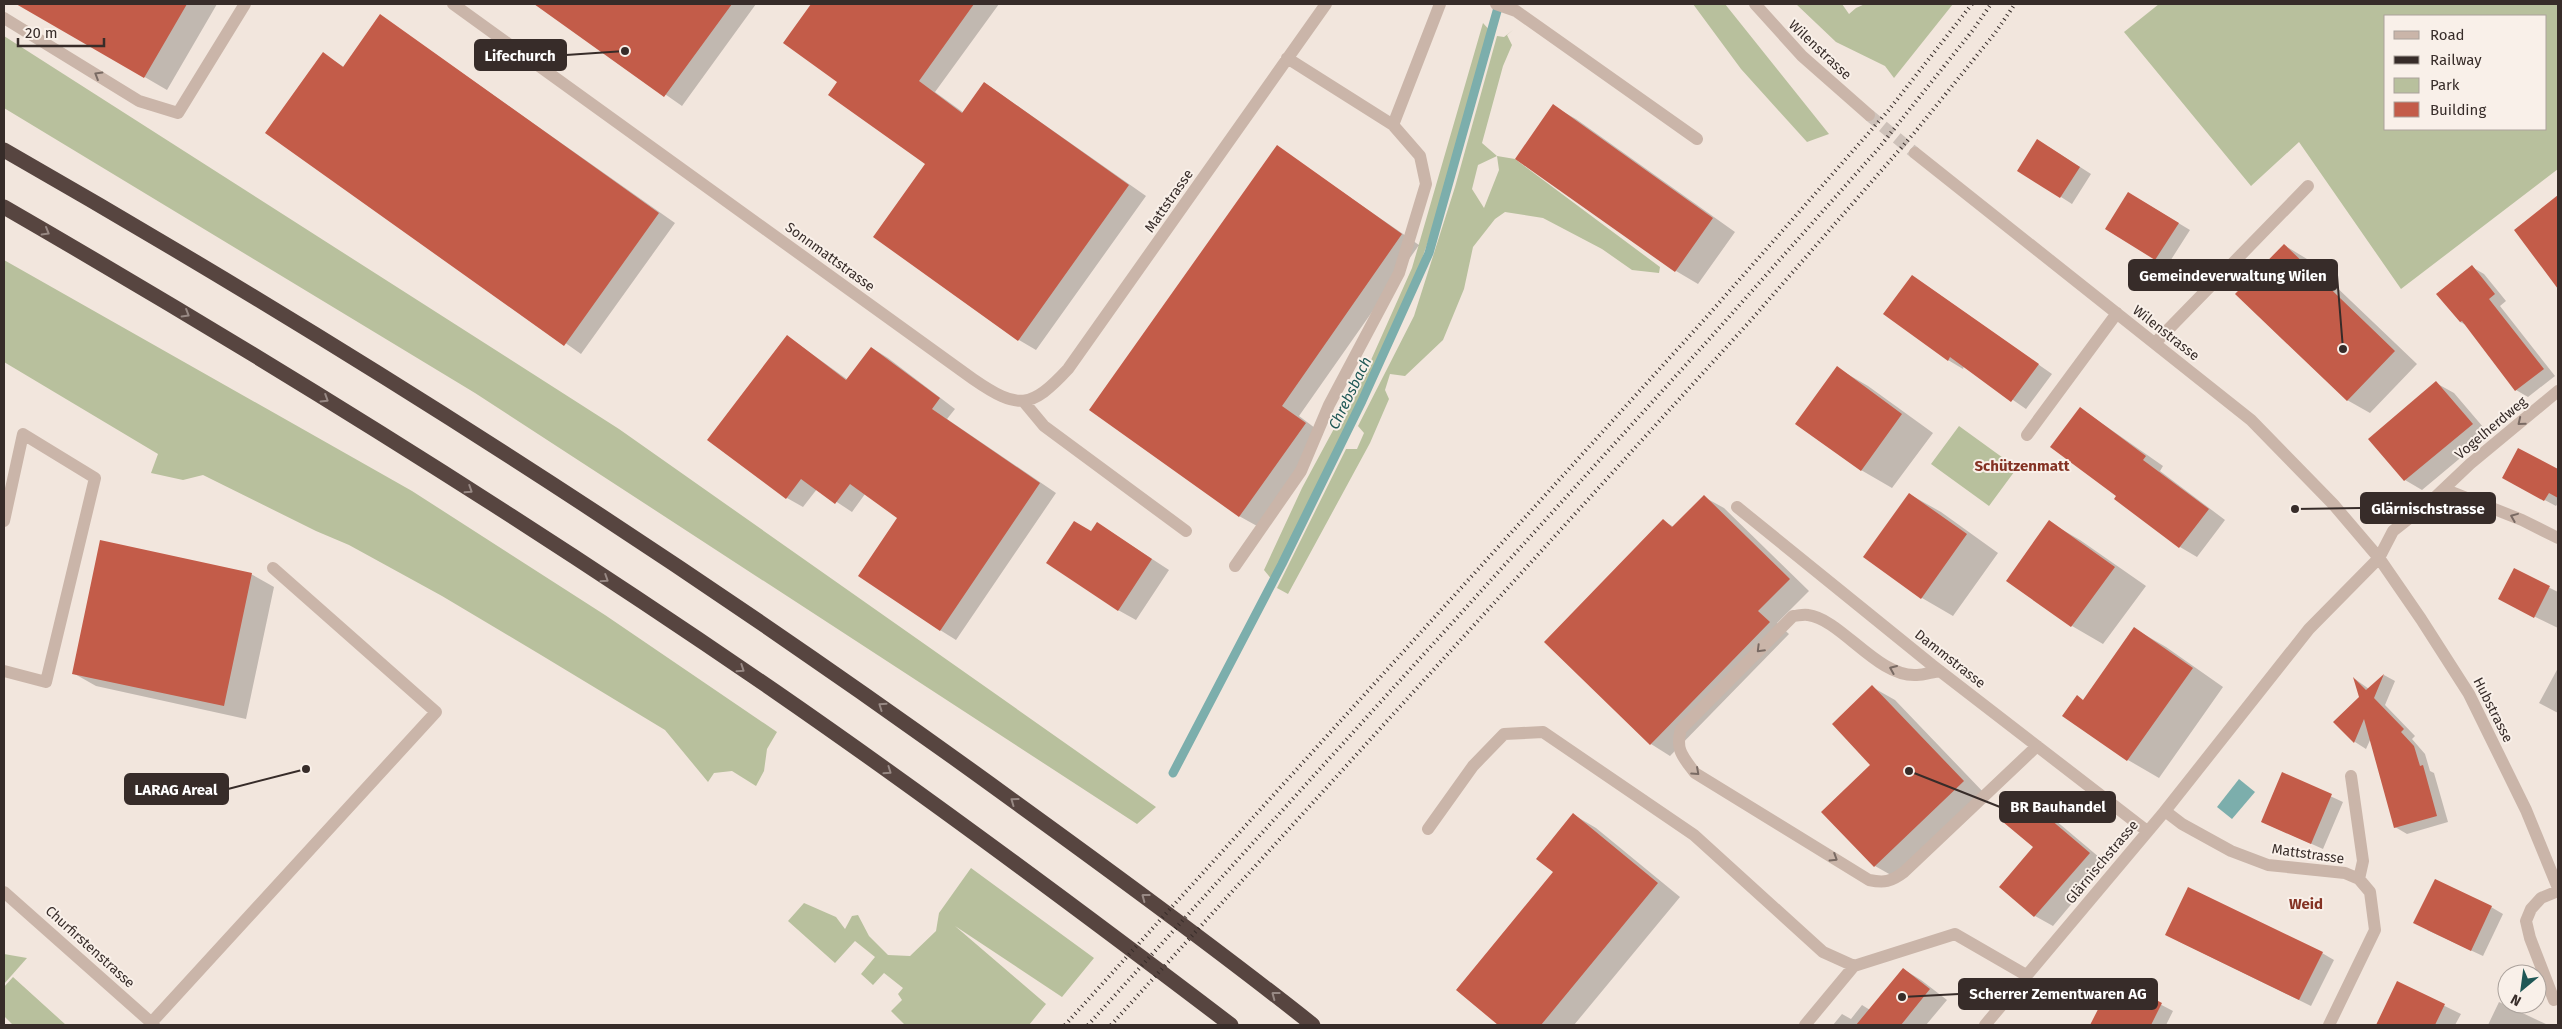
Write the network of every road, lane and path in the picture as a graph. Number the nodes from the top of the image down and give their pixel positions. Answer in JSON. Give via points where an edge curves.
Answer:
{"nodes":[{"id":1,"x":245,"y":4,"type":"edge"},
{"id":2,"x":453,"y":4,"type":"edge"},
{"id":3,"x":1326,"y":4,"type":"edge"},
{"id":4,"x":1440,"y":4,"type":"edge"},
{"id":5,"x":1496,"y":4,"type":"edge"},
{"id":6,"x":1755,"y":4,"type":"edge"},
{"id":7,"x":4,"y":18,"type":"edge"},
{"id":8,"x":1287,"y":58,"type":"junction"},
{"id":9,"x":1869,"y":115,"type":"tunnel mouth"},
{"id":10,"x":1393,"y":125,"type":"junction"},
{"id":11,"x":1697,"y":139,"type":"dead end"},
{"id":12,"x":4,"y":150,"type":"edge"},
{"id":13,"x":1915,"y":153,"type":"tunnel mouth"},
{"id":14,"x":2308,"y":186,"type":"dead end"},
{"id":15,"x":4,"y":207,"type":"edge"},
{"id":16,"x":2116,"y":313,"type":"junction"},
{"id":17,"x":2155,"y":342,"type":"junction"},
{"id":18,"x":2558,"y":392,"type":"edge"},
{"id":19,"x":1024,"y":402,"type":"junction"},
{"id":20,"x":2027,"y":434,"type":"dead end"},
{"id":21,"x":2444,"y":489,"type":"junction"},
{"id":22,"x":1737,"y":507,"type":"dead end"},
{"id":23,"x":4,"y":521,"type":"edge"},
{"id":24,"x":1186,"y":531,"type":"dead end"},
{"id":25,"x":2558,"y":538,"type":"edge"},
{"id":26,"x":2379,"y":558,"type":"junction"},
{"id":27,"x":1235,"y":566,"type":"dead end"},
{"id":28,"x":273,"y":568,"type":"dead end"},
{"id":29,"x":4,"y":671,"type":"edge"},
{"id":30,"x":1940,"y":671,"type":"junction"},
{"id":31,"x":2037,"y":746,"type":"junction"},
{"id":32,"x":2350,"y":776,"type":"dead end"},
{"id":33,"x":2165,"y":811,"type":"junction"},
{"id":34,"x":1428,"y":829,"type":"dead end"},
{"id":35,"x":2147,"y":831,"type":"junction"},
{"id":36,"x":2359,"y":879,"type":"junction"},
{"id":37,"x":2558,"y":890,"type":"edge"},
{"id":38,"x":4,"y":892,"type":"edge"},
{"id":39,"x":1854,"y":966,"type":"junction"},
{"id":40,"x":2026,"y":976,"type":"junction"},
{"id":41,"x":2554,"y":1000,"type":"dead end"},
{"id":42,"x":153,"y":1024,"type":"edge"},
{"id":43,"x":1231,"y":1025,"type":"edge"},
{"id":44,"x":1313,"y":1025,"type":"edge"},
{"id":45,"x":1806,"y":1025,"type":"edge"},
{"id":46,"x":1985,"y":1025,"type":"edge"},
{"id":47,"x":2329,"y":1025,"type":"edge"}],
"edges":[{"from":1,"to":7,"type":"street","one_way":true,"via":[[178,113],[139,101]]},
{"from":2,"to":19,"type":"street","name":"Sonnmattstrasse","via":[[973,379],[995,394]]},
{"from":3,"to":8,"type":"street","name":"Mattstrasse"},
{"from":4,"to":10,"type":"street"},
{"from":5,"to":11,"type":"street","via":[[1516,11]]},
{"from":6,"to":9,"type":"street","name":"Wilenstrasse","via":[[1802,56]]},
{"from":8,"to":10,"type":"street"},
{"from":8,"to":19,"type":"street","name":"Mattstrasse","via":[[1068,369],[1050,389]]},
{"from":10,"to":27,"type":"street","via":[[1420,156],[1426,184],[1399,272],[1329,405],[1301,470]]},
{"from":44,"to":12,"type":"highway","one_way":true,"via":[[1028,810],[726,598],[341,349]]},
{"from":13,"to":16,"type":"street","name":"Wilenstrasse"},
{"from":14,"to":17,"type":"street"},
{"from":15,"to":43,"type":"highway","one_way":true,"via":[[304,386],[626,592],[939,807]]},
{"from":16,"to":17,"type":"street","name":"Wilenstrasse"},
{"from":16,"to":20,"type":"street"},
{"from":17,"to":26,"type":"street","name":"Wilenstrasse","via":[[2250,420],[2333,504]]},
{"from":18,"to":21,"type":"street","name":"Vogelherdweg","one_way":true},
{"from":19,"to":24,"type":"street","via":[[1044,426]]},
{"from":25,"to":21,"type":"street","one_way":true},
{"from":21,"to":26,"type":"street","name":"Vogelherdweg","via":[[2393,531]]},
{"from":22,"to":30,"type":"street","name":"Dammstrasse"},
{"from":23,"to":29,"type":"street","via":[[23,434],[95,478],[46,682]]},
{"from":26,"to":33,"type":"street","name":"Glärnischstrasse","via":[[2310,630]]},
{"from":26,"to":37,"type":"street","name":"Hubstrasse","via":[[2469,694],[2526,810]]},
{"from":28,"to":42,"type":"street","via":[[436,712]]},
{"from":30,"to":31,"type":"street","name":"Dammstrasse"},
{"from":30,"to":31,"type":"street","one_way":true,"via":[[1916,676],[1902,673],[1884,665],[1820,619],[1808,614],[1793,616],[1681,728],[1678,742],[1682,757],[1695,773],[1869,880],[1883,883],[1904,872]]},
{"from":31,"to":35,"type":"street","name":"Dammstrasse"},
{"from":32,"to":36,"type":"street","via":[[2363,861]]},
{"from":33,"to":35,"type":"street","name":"Glärnischstrasse"},
{"from":33,"to":36,"type":"street","name":"Mattstrasse","via":[[2231,852],[2268,865],[2345,873]]},
{"from":34,"to":39,"type":"street","via":[[1473,766],[1504,734],[1544,732],[1694,835],[1823,952]]},
{"from":35,"to":40,"type":"street","name":"Glärnischstrasse"},
{"from":36,"to":47,"type":"street","name":"Mattstrasse","via":[[2370,892],[2375,930]]},
{"from":37,"to":41,"type":"street","via":[[2541,898],[2526,921]]},
{"from":38,"to":42,"type":"street","name":"Churfirstenstrasse"},
{"from":39,"to":40,"type":"street","via":[[1955,934]]},
{"from":39,"to":45,"type":"street"},
{"from":40,"to":46,"type":"street","name":"Glärnischstrasse"}]}
